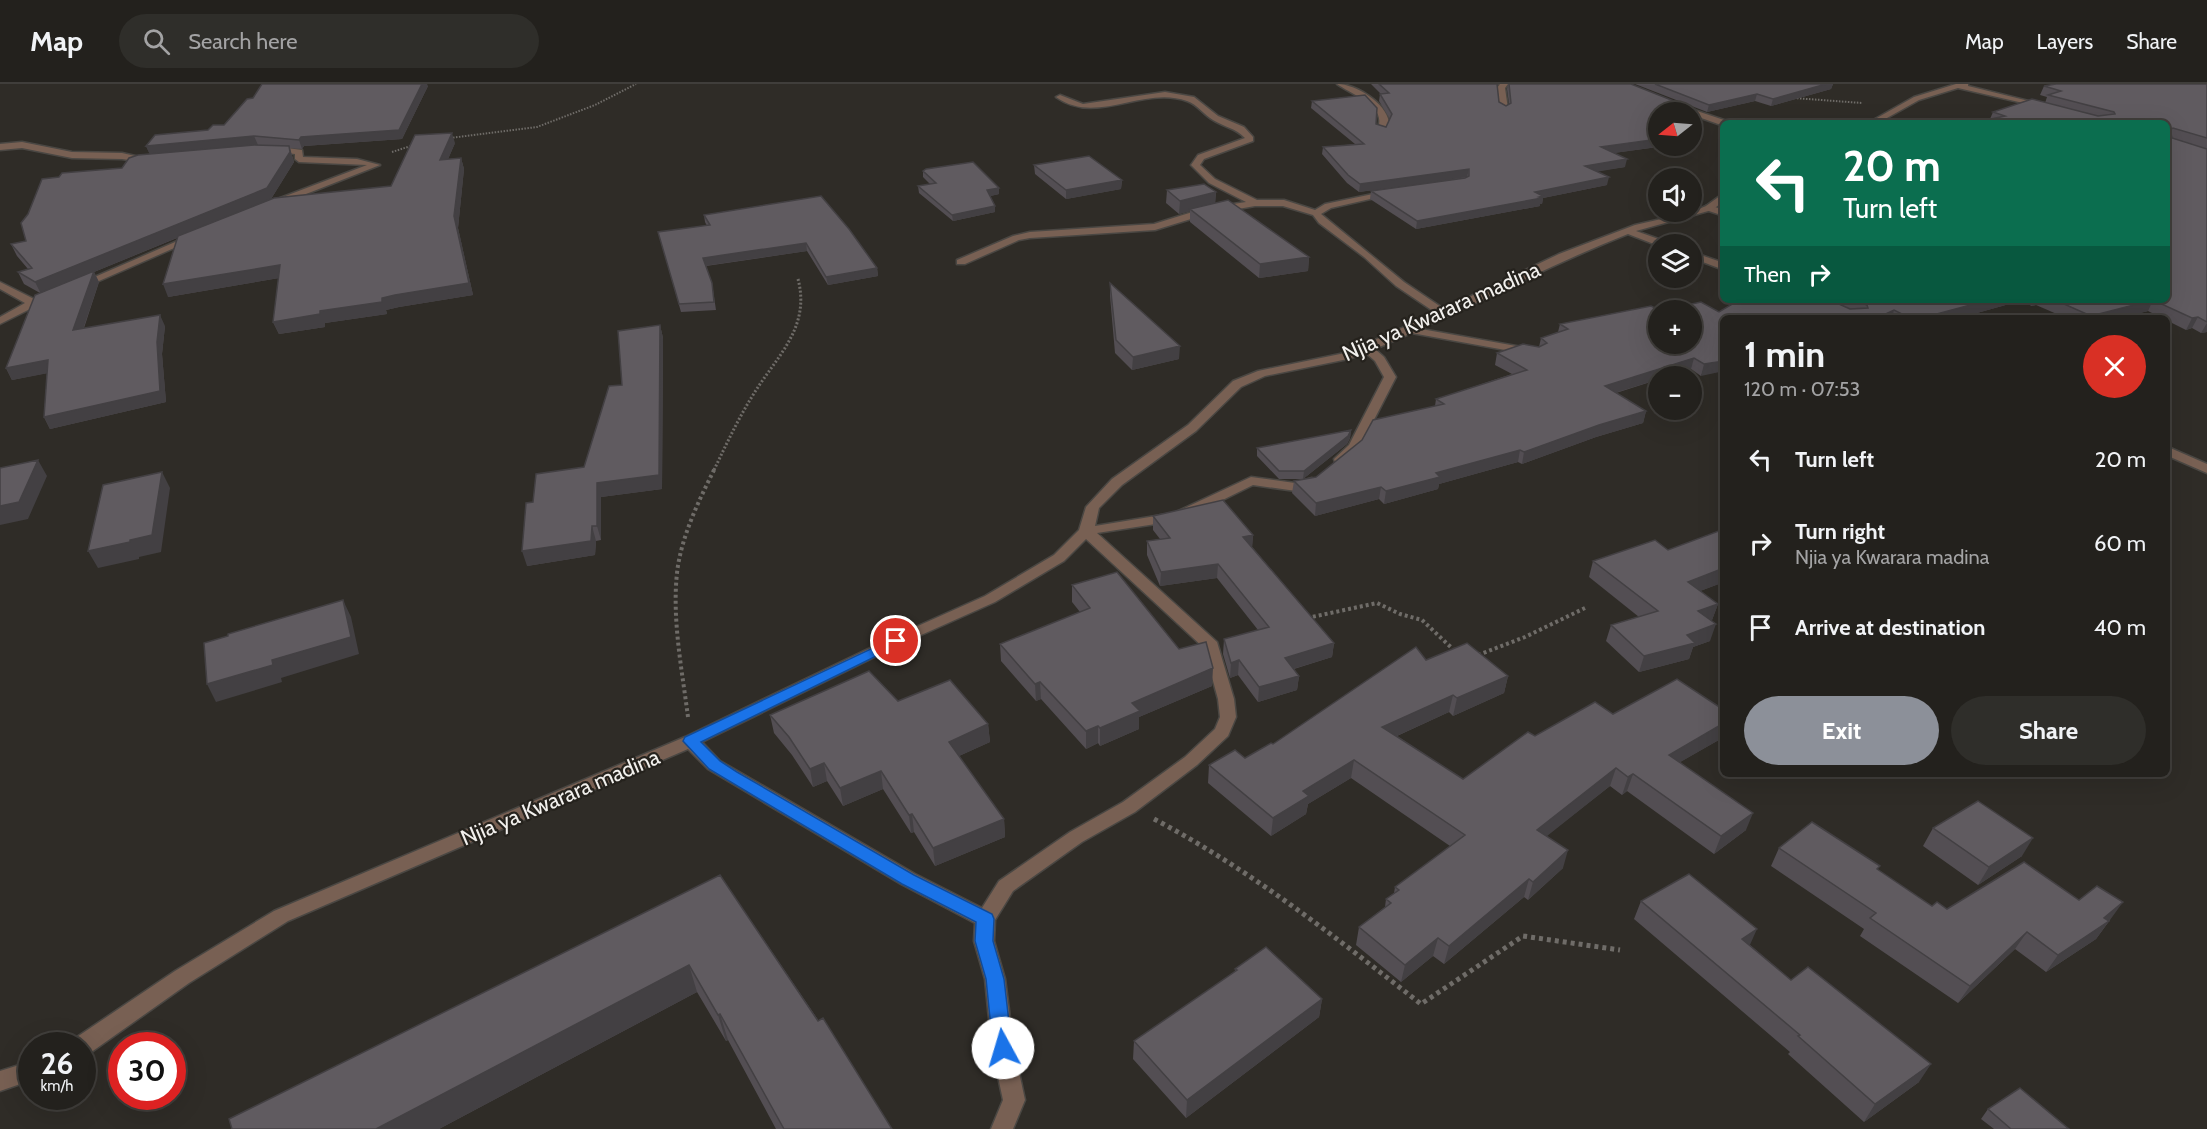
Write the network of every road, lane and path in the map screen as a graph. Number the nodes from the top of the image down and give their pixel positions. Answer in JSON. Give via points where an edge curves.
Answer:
{"nodes":[{"id":1,"x":636,"y":84,"type":"edge"},
{"id":2,"x":1341,"y":84,"type":"edge"},
{"id":3,"x":1504,"y":84,"type":"edge"},
{"id":4,"x":1938,"y":84,"type":"edge"},
{"id":5,"x":1980,"y":84,"type":"edge"},
{"id":6,"x":1954,"y":86,"type":"junction"},
{"id":7,"x":1060,"y":97,"type":"dead end"},
{"id":8,"x":1785,"y":98,"type":"edge"},
{"id":9,"x":1901,"y":107,"type":"junction"},
{"id":10,"x":2051,"y":108,"type":"edge"},
{"id":11,"x":1504,"y":109,"type":"edge"},
{"id":12,"x":1702,"y":115,"type":"edge"},
{"id":13,"x":1877,"y":120,"type":"edge"},
{"id":14,"x":1720,"y":122,"type":"edge"},
{"id":15,"x":1381,"y":130,"type":"edge"},
{"id":16,"x":446,"y":138,"type":"edge"},
{"id":17,"x":414,"y":144,"type":"edge"},
{"id":18,"x":0,"y":147,"type":"edge"},
{"id":19,"x":258,"y":150,"type":"edge"},
{"id":20,"x":165,"y":159,"type":"edge"},
{"id":21,"x":366,"y":162,"type":"junction"},
{"id":22,"x":1402,"y":190,"type":"edge"},
{"id":23,"x":1255,"y":203,"type":"junction"},
{"id":24,"x":269,"y":206,"type":"edge"},
{"id":25,"x":1716,"y":211,"type":"edge"},
{"id":26,"x":1316,"y":213,"type":"junction"},
{"id":27,"x":205,"y":232,"type":"edge"},
{"id":28,"x":1630,"y":232,"type":"junction"},
{"id":29,"x":1648,"y":238,"type":"edge"},
{"id":30,"x":1702,"y":259,"type":"edge"},
{"id":31,"x":962,"y":262,"type":"dead end"},
{"id":32,"x":1720,"y":266,"type":"edge"},
{"id":33,"x":798,"y":279,"type":"dead end"},
{"id":34,"x":0,"y":285,"type":"edge"},
{"id":35,"x":33,"y":303,"type":"junction"},
{"id":36,"x":1442,"y":313,"type":"junction"},
{"id":37,"x":0,"y":321,"type":"edge"},
{"id":38,"x":1410,"y":330,"type":"junction"},
{"id":39,"x":1367,"y":348,"type":"junction"},
{"id":40,"x":1536,"y":353,"type":"edge"},
{"id":41,"x":2170,"y":452,"type":"edge"},
{"id":42,"x":2207,"y":469,"type":"edge"},
{"id":43,"x":1086,"y":531,"type":"junction"},
{"id":44,"x":1586,"y":608,"type":"dead end"},
{"id":45,"x":1302,"y":620,"type":"edge"},
{"id":46,"x":1463,"y":652,"type":"edge"},
{"id":47,"x":1472,"y":654,"type":"edge"},
{"id":48,"x":691,"y":741,"type":"junction"},
{"id":49,"x":1129,"y":807,"type":"junction"},
{"id":50,"x":985,"y":919,"type":"junction"},
{"id":51,"x":1620,"y":950,"type":"dead end"},
{"id":52,"x":96,"y":1036,"type":"edge"},
{"id":53,"x":18,"y":1075,"type":"edge"},
{"id":54,"x":0,"y":1081,"type":"edge"},
{"id":55,"x":1002,"y":1129,"type":"edge"}],
"edges":[{"from":1,"to":16,"type":"path","via":[[537,127]]},
{"from":2,"to":15,"type":"street","via":[[1361,93],[1384,115]]},
{"from":3,"to":11,"type":"street"},
{"from":4,"to":6,"type":"street"},
{"from":5,"to":6,"type":"street"},
{"from":6,"to":9,"type":"street"},
{"from":6,"to":10,"type":"street"},
{"from":7,"to":23,"type":"street","via":[[1082,106],[1165,94],[1191,99],[1215,118],[1241,129],[1250,139],[1201,157],[1195,165],[1212,181]]},
{"from":8,"to":9,"type":"path"},
{"from":9,"to":13,"type":"street"},
{"from":12,"to":14,"type":"street"},
{"from":17,"to":21,"type":"path"},
{"from":18,"to":20,"type":"street","via":[[22,145],[72,155]]},
{"from":19,"to":21,"type":"street","via":[[291,150],[299,152],[298,159],[313,162]]},
{"from":21,"to":24,"type":"street","via":[[376,165]]},
{"from":22,"to":26,"type":"street","via":[[1328,206]]},
{"from":23,"to":26,"type":"street","via":[[1284,203]]},
{"from":23,"to":31,"type":"street","via":[[1202,212],[1155,227],[1030,235]]},
{"from":25,"to":28,"type":"street","name":"Njia ya Kwarara madina"},
{"from":26,"to":36,"type":"street","via":[[1386,273]]},
{"from":27,"to":35,"type":"street"},
{"from":28,"to":29,"type":"street"},
{"from":28,"to":36,"type":"street","name":"Njia ya Kwarara madina","via":[[1563,256]]},
{"from":30,"to":32,"type":"street"},
{"from":33,"to":48,"type":"path","via":[[803,293],[801,321],[754,391],[725,447],[690,526],[677,568],[678,618]]},
{"from":34,"to":35,"type":"street"},
{"from":35,"to":37,"type":"street"},
{"from":36,"to":38,"type":"street","name":"Njia ya Kwarara madina"},
{"from":38,"to":39,"type":"street","name":"Njia ya Kwarara madina"},
{"from":38,"to":40,"type":"street"},
{"from":39,"to":43,"type":"street","name":"Njia ya Kwarara madina","via":[[1348,356],[1262,373],[1237,384],[1192,429],[1117,482],[1093,507]]},
{"from":39,"to":43,"type":"street","via":[[1380,359],[1390,377],[1354,447],[1308,485],[1296,488],[1251,481],[1177,517]]},
{"from":41,"to":42,"type":"street"},
{"from":43,"to":48,"type":"street","name":"Njia ya Kwarara madina","via":[[1059,558],[990,599]]},
{"from":43,"to":49,"type":"street","via":[[1211,646],[1226,699],[1228,717],[1222,732]]},
{"from":44,"to":47,"type":"path","via":[[1481,655]]},
{"from":45,"to":46,"type":"path","via":[[1377,603],[1422,620],[1454,651]]},
{"from":48,"to":50,"type":"street","via":[[714,765],[732,776],[908,879]]},
{"from":48,"to":52,"type":"street","name":"Njia ya Kwarara madina","via":[[280,916]]},
{"from":49,"to":50,"type":"street","via":[[1076,837],[1006,886]]},
{"from":49,"to":51,"type":"path","via":[[1184,834],[1313,918],[1421,1004],[1523,936]]},
{"from":50,"to":55,"type":"street","via":[[984,941],[995,979],[1014,1100]]},
{"from":53,"to":54,"type":"street"}]}
